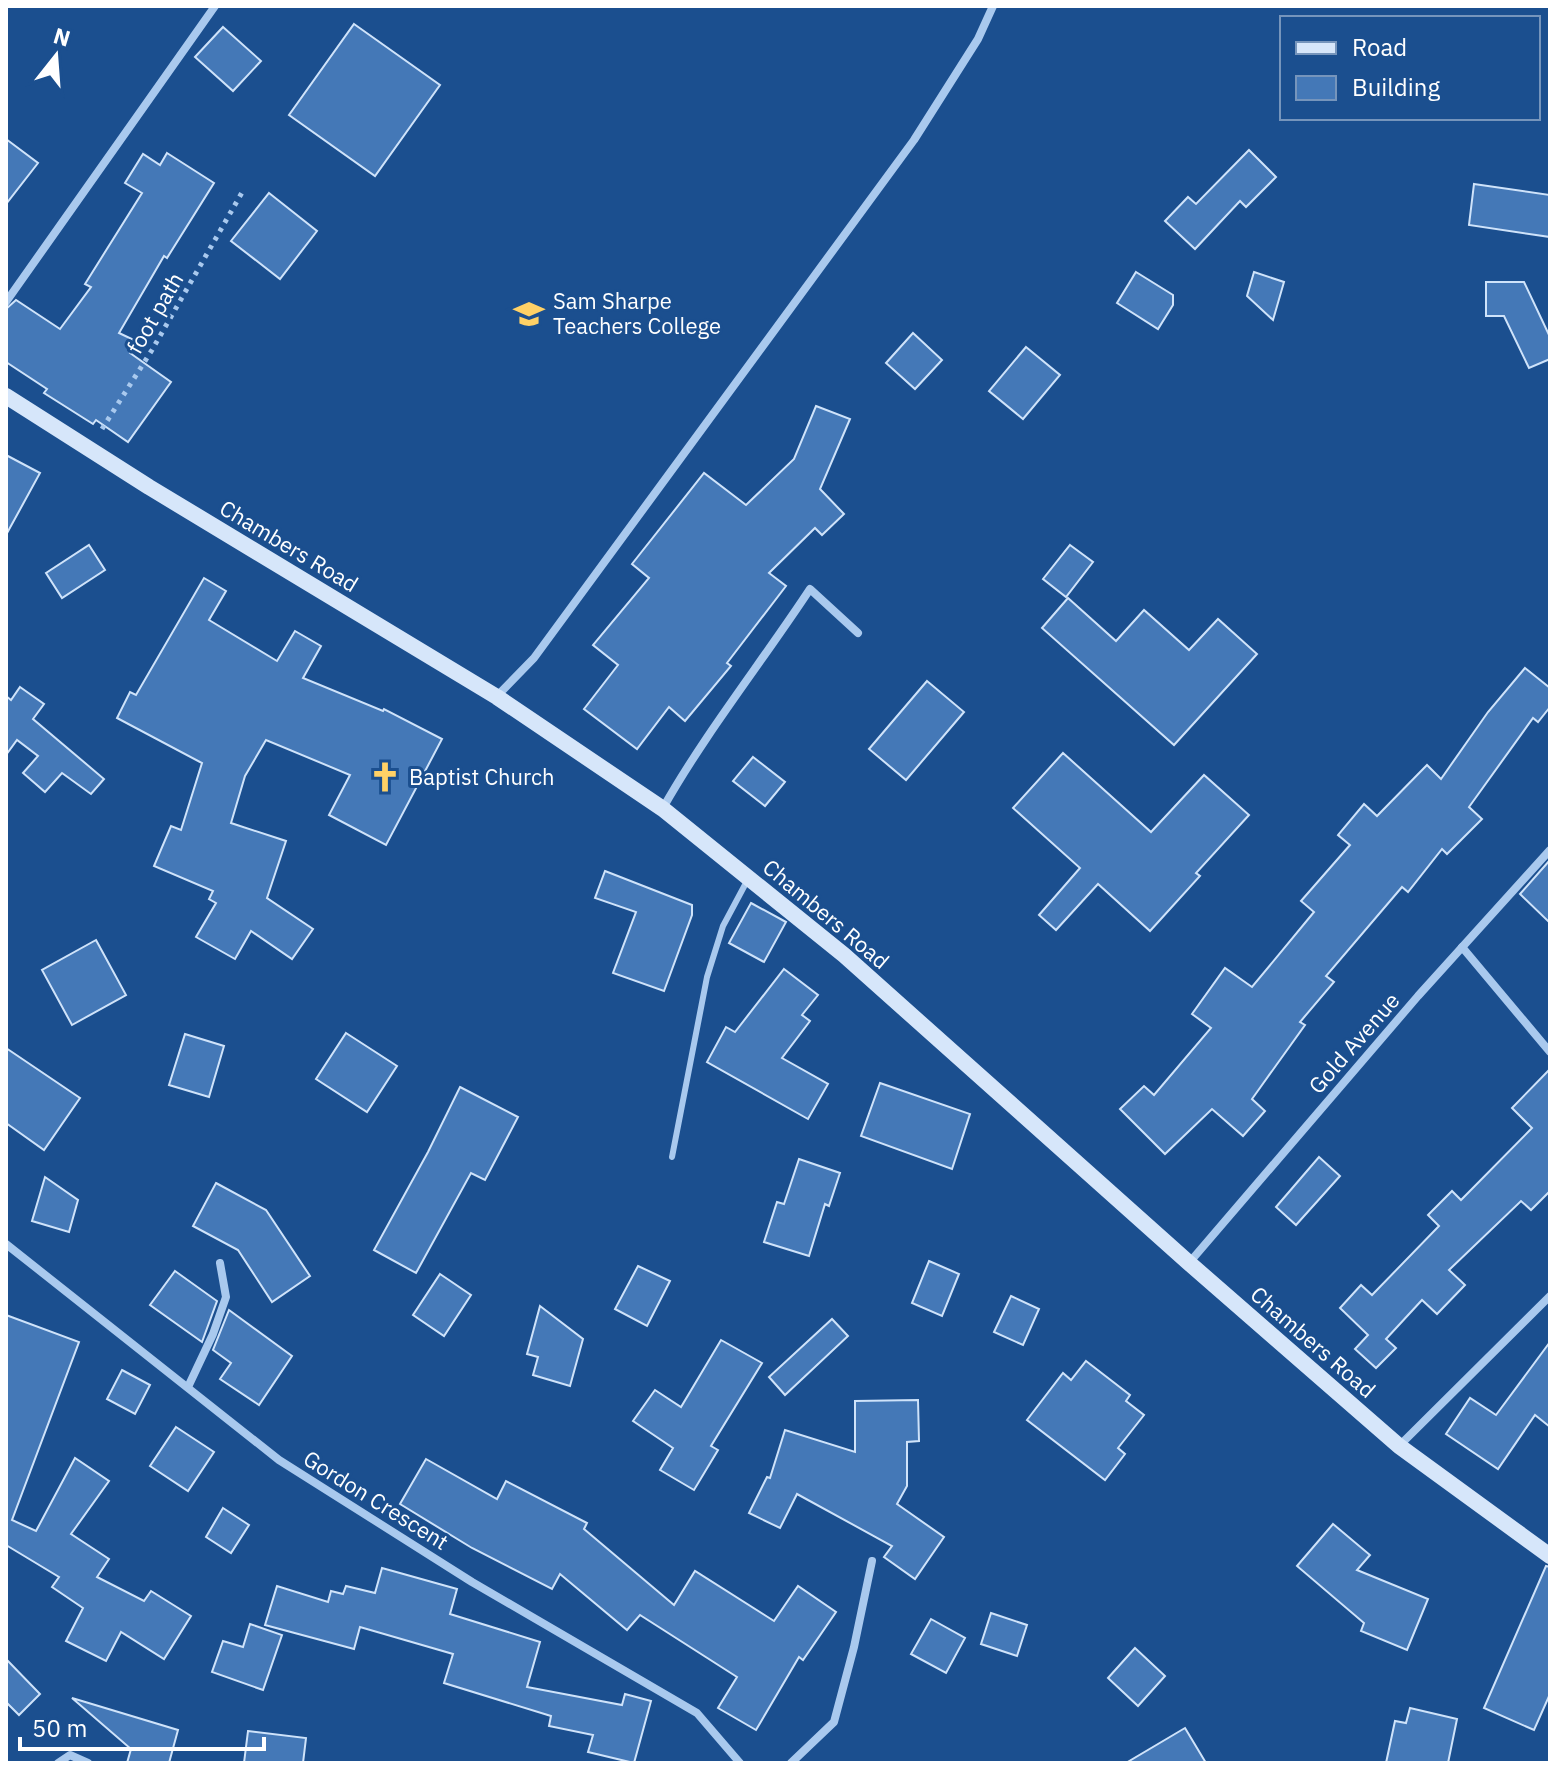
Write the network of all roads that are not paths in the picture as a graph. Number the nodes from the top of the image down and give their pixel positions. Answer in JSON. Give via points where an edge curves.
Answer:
{"nodes":[{"id":1,"x":215,"y":6,"type":"edge"},
{"id":2,"x":993,"y":6,"type":"edge"},
{"id":3,"x":6,"y":302,"type":"edge"},
{"id":4,"x":6,"y":396,"type":"edge"},
{"id":5,"x":858,"y":633,"type":"dead end"},
{"id":6,"x":497,"y":697,"type":"junction"},
{"id":7,"x":663,"y":809,"type":"junction"},
{"id":8,"x":1550,"y":850,"type":"edge"},
{"id":9,"x":748,"y":878,"type":"junction"},
{"id":10,"x":1462,"y":947,"type":"junction"},
{"id":11,"x":1550,"y":1052,"type":"edge"},
{"id":12,"x":672,"y":1157,"type":"dead end"},
{"id":13,"x":6,"y":1244,"type":"edge"},
{"id":14,"x":220,"y":1263,"type":"dead end"},
{"id":15,"x":1189,"y":1263,"type":"junction"},
{"id":16,"x":1550,"y":1296,"type":"edge"},
{"id":17,"x":188,"y":1387,"type":"junction"},
{"id":18,"x":1399,"y":1446,"type":"junction"},
{"id":19,"x":1550,"y":1556,"type":"edge"},
{"id":20,"x":872,"y":1561,"type":"dead end"},
{"id":21,"x":58,"y":1763,"type":"edge"},
{"id":22,"x":88,"y":1763,"type":"edge"},
{"id":23,"x":740,"y":1763,"type":"edge"},
{"id":24,"x":791,"y":1763,"type":"edge"}],
"edges":[{"from":1,"to":3,"type":"street"},
{"from":2,"to":6,"type":"street","via":[[914,140],[534,658]]},
{"from":4,"to":6,"type":"street","name":"Chambers Road"},
{"from":5,"to":7,"type":"street","via":[[810,589],[690,760]]},
{"from":6,"to":7,"type":"street","name":"Chambers Road"},
{"from":7,"to":9,"type":"street","name":"Chambers Road"},
{"from":8,"to":10,"type":"street","name":"Gold Avenue"},
{"from":9,"to":12,"type":"lane","via":[[723,926],[707,977]]},
{"from":9,"to":15,"type":"street","name":"Chambers Road","via":[[844,955]]},
{"from":10,"to":11,"type":"street"},
{"from":10,"to":15,"type":"street","name":"Gold Avenue"},
{"from":13,"to":17,"type":"street","name":"Gordon Crescent"},
{"from":14,"to":17,"type":"street","via":[[226,1297]]},
{"from":15,"to":18,"type":"street","name":"Chambers Road"},
{"from":16,"to":18,"type":"street"},
{"from":17,"to":23,"type":"street","name":"Gordon Crescent","via":[[279,1460],[472,1582],[697,1713]]},
{"from":18,"to":19,"type":"street","name":"Chambers Road"},
{"from":20,"to":24,"type":"street","via":[[834,1722]]},
{"from":21,"to":22,"type":"street","via":[[70,1755]]}]}
